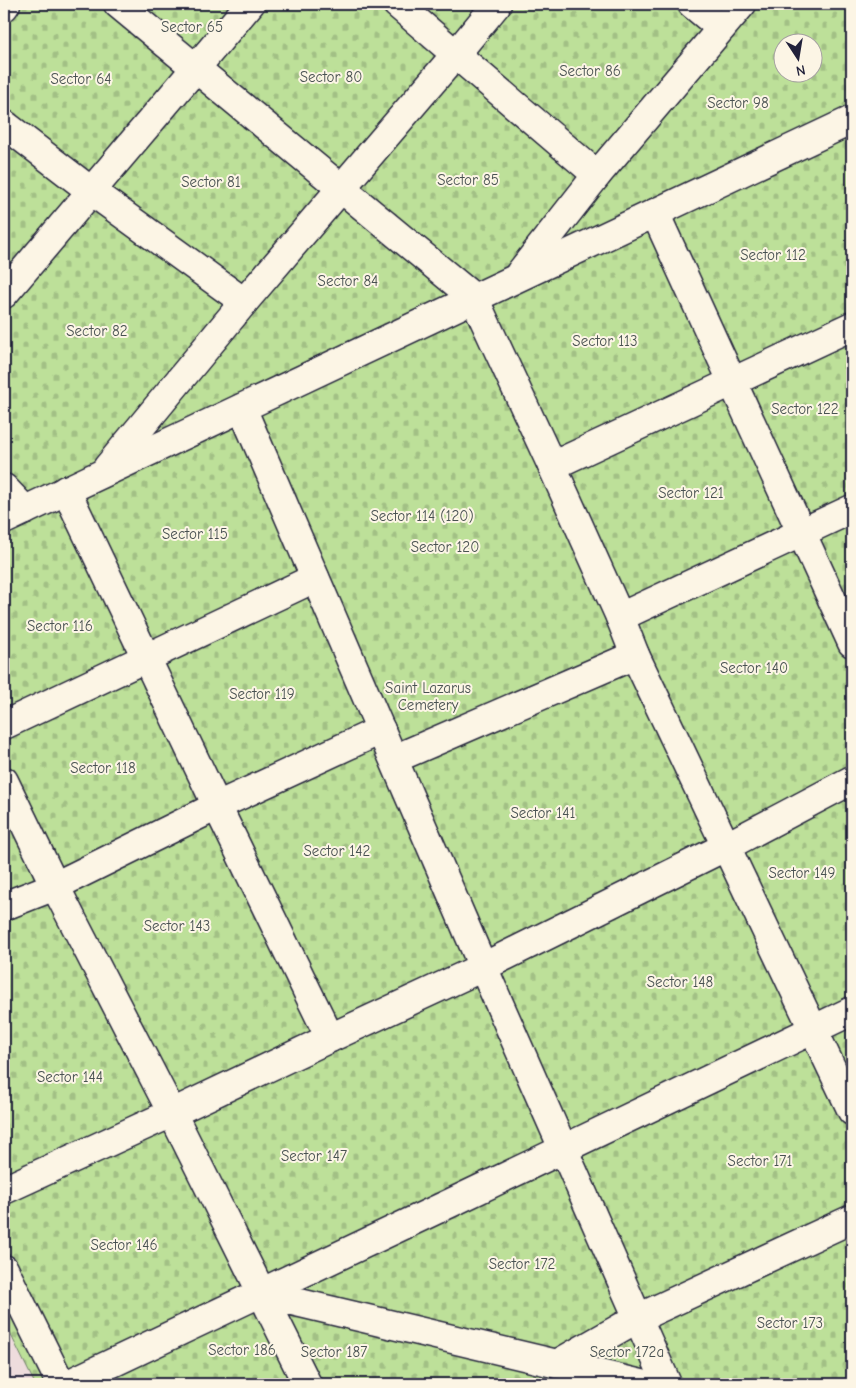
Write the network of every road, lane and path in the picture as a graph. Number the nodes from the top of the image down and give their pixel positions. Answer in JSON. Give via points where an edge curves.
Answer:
{"nodes":[{"id":1,"x":118,"y":4,"type":"edge"},
{"id":2,"x":250,"y":4,"type":"edge"},
{"id":3,"x":397,"y":4,"type":"edge"},
{"id":4,"x":497,"y":4,"type":"edge"},
{"id":5,"x":692,"y":4,"type":"edge"},
{"id":6,"x":742,"y":4,"type":"edge"},
{"id":7,"x":721,"y":28,"type":"junction"},
{"id":8,"x":456,"y":54,"type":"junction"},
{"id":9,"x":196,"y":68,"type":"junction"},
{"id":10,"x":4,"y":124,"type":"edge"},
{"id":11,"x":851,"y":125,"type":"edge"},
{"id":12,"x":597,"y":174,"type":"junction"},
{"id":13,"x":341,"y":188,"type":"junction"},
{"id":14,"x":91,"y":191,"type":"junction"},
{"id":15,"x":655,"y":213,"type":"junction"},
{"id":16,"x":516,"y":278,"type":"junction"},
{"id":17,"x":4,"y":294,"type":"edge"},
{"id":18,"x":474,"y":298,"type":"junction"},
{"id":19,"x":244,"y":302,"type":"junction"},
{"id":20,"x":852,"y":326,"type":"edge"},
{"id":21,"x":732,"y":382,"type":"junction"},
{"id":22,"x":242,"y":408,"type":"junction"},
{"id":23,"x":552,"y":466,"type":"junction"},
{"id":24,"x":101,"y":475,"type":"junction"},
{"id":25,"x":4,"y":488,"type":"edge"},
{"id":26,"x":66,"y":490,"type":"junction"},
{"id":27,"x":852,"y":509,"type":"edge"},
{"id":28,"x":14,"y":515,"type":"edge"},
{"id":29,"x":802,"y":533,"type":"junction"},
{"id":30,"x":315,"y":578,"type":"junction"},
{"id":31,"x":620,"y":617,"type":"junction"},
{"id":32,"x":852,"y":643,"type":"edge"},
{"id":33,"x":635,"y":655,"type":"junction"},
{"id":34,"x":147,"y":658,"type":"junction"},
{"id":35,"x":4,"y":725,"type":"edge"},
{"id":36,"x":381,"y":730,"type":"junction"},
{"id":37,"x":394,"y":759,"type":"junction"},
{"id":38,"x":852,"y":780,"type":"edge"},
{"id":39,"x":4,"y":781,"type":"edge"},
{"id":40,"x":217,"y":806,"type":"junction"},
{"id":41,"x":727,"y":846,"type":"junction"},
{"id":42,"x":55,"y":886,"type":"junction"},
{"id":43,"x":4,"y":906,"type":"edge"},
{"id":44,"x":483,"y":967,"type":"junction"},
{"id":45,"x":852,"y":1012,"type":"edge"},
{"id":46,"x":814,"y":1030,"type":"junction"},
{"id":47,"x":330,"y":1038,"type":"junction"},
{"id":48,"x":852,"y":1111,"type":"edge"},
{"id":49,"x":172,"y":1113,"type":"junction"},
{"id":50,"x":563,"y":1148,"type":"junction"},
{"id":51,"x":4,"y":1190,"type":"edge"},
{"id":52,"x":852,"y":1219,"type":"edge"},
{"id":53,"x":4,"y":1270,"type":"edge"},
{"id":54,"x":262,"y":1294,"type":"junction"},
{"id":55,"x":638,"y":1318,"type":"junction"},
{"id":56,"x":557,"y":1364,"type":"junction"},
{"id":57,"x":61,"y":1384,"type":"edge"},
{"id":58,"x":68,"y":1384,"type":"edge"},
{"id":59,"x":307,"y":1384,"type":"edge"},
{"id":60,"x":642,"y":1384,"type":"edge"},
{"id":61,"x":667,"y":1384,"type":"edge"}],
"edges":[{"from":1,"to":9,"type":"lane"},
{"from":2,"to":9,"type":"lane"},
{"from":3,"to":8,"type":"lane"},
{"from":4,"to":8,"type":"lane"},
{"from":5,"to":7,"type":"lane"},
{"from":6,"to":7,"type":"lane"},
{"from":7,"to":12,"type":"lane"},
{"from":8,"to":12,"type":"lane"},
{"from":8,"to":13,"type":"lane"},
{"from":9,"to":13,"type":"lane"},
{"from":9,"to":14,"type":"lane"},
{"from":10,"to":14,"type":"lane"},
{"from":11,"to":15,"type":"lane"},
{"from":12,"to":16,"type":"lane"},
{"from":13,"to":18,"type":"lane"},
{"from":13,"to":19,"type":"lane"},
{"from":14,"to":17,"type":"lane"},
{"from":14,"to":19,"type":"lane"},
{"from":15,"to":16,"type":"lane"},
{"from":15,"to":21,"type":"lane"},
{"from":16,"to":18,"type":"lane"},
{"from":18,"to":22,"type":"lane"},
{"from":18,"to":23,"type":"lane"},
{"from":19,"to":24,"type":"lane"},
{"from":20,"to":21,"type":"lane"},
{"from":21,"to":23,"type":"lane"},
{"from":21,"to":29,"type":"lane"},
{"from":22,"to":24,"type":"lane"},
{"from":22,"to":30,"type":"lane"},
{"from":23,"to":31,"type":"lane"},
{"from":24,"to":26,"type":"lane"},
{"from":25,"to":28,"type":"lane"},
{"from":26,"to":28,"type":"lane"},
{"from":26,"to":34,"type":"lane"},
{"from":27,"to":29,"type":"lane"},
{"from":29,"to":31,"type":"lane"},
{"from":29,"to":32,"type":"lane"},
{"from":30,"to":34,"type":"lane"},
{"from":30,"to":36,"type":"lane"},
{"from":31,"to":33,"type":"lane"},
{"from":33,"to":37,"type":"lane"},
{"from":33,"to":41,"type":"lane"},
{"from":34,"to":35,"type":"lane"},
{"from":34,"to":40,"type":"lane"},
{"from":36,"to":37,"type":"lane"},
{"from":36,"to":40,"type":"lane"},
{"from":37,"to":44,"type":"lane"},
{"from":38,"to":41,"type":"lane"},
{"from":39,"to":42,"type":"lane"},
{"from":40,"to":42,"type":"lane"},
{"from":40,"to":47,"type":"lane"},
{"from":41,"to":44,"type":"lane"},
{"from":41,"to":46,"type":"lane"},
{"from":42,"to":43,"type":"lane"},
{"from":42,"to":49,"type":"lane"},
{"from":44,"to":47,"type":"lane"},
{"from":44,"to":50,"type":"lane"},
{"from":45,"to":46,"type":"lane"},
{"from":46,"to":48,"type":"lane"},
{"from":46,"to":50,"type":"lane"},
{"from":47,"to":49,"type":"lane"},
{"from":49,"to":51,"type":"lane"},
{"from":49,"to":54,"type":"lane"},
{"from":50,"to":54,"type":"lane"},
{"from":50,"to":55,"type":"lane"},
{"from":52,"to":55,"type":"lane"},
{"from":53,"to":57,"type":"lane"},
{"from":54,"to":56,"type":"lane"},
{"from":54,"to":58,"type":"lane"},
{"from":54,"to":59,"type":"lane"},
{"from":55,"to":56,"type":"lane"},
{"from":55,"to":61,"type":"lane"},
{"from":56,"to":60,"type":"lane"}]}
